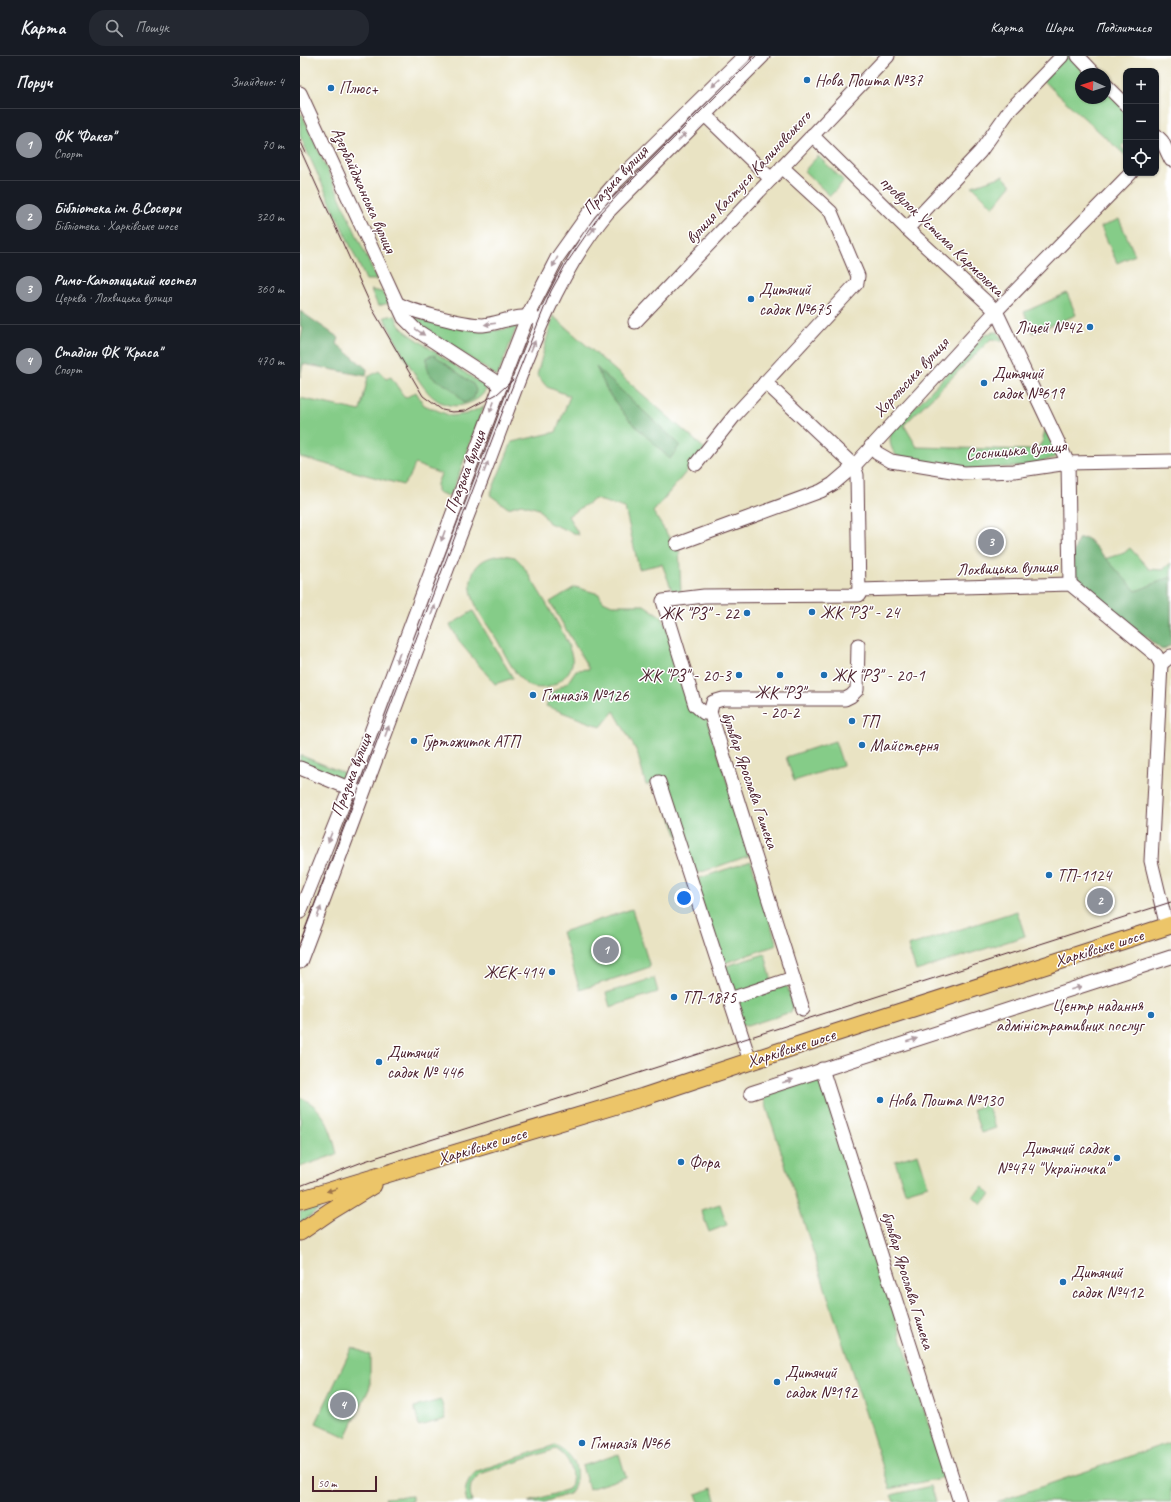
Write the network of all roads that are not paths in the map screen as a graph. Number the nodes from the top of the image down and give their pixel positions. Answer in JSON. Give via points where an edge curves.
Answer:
{"nodes":[{"id":1,"x":744,"y":56,"type":"edge"},
{"id":2,"x":763,"y":56,"type":"edge"},
{"id":3,"x":888,"y":56,"type":"edge"},
{"id":4,"x":1062,"y":56,"type":"edge"},
{"id":5,"x":1078,"y":56,"type":"edge"},
{"id":6,"x":1090,"y":68,"type":"edge"},
{"id":7,"x":1111,"y":90,"type":"edge"},
{"id":8,"x":300,"y":93,"type":"edge"},
{"id":9,"x":1125,"y":104,"type":"edge"},
{"id":10,"x":705,"y":115,"type":"junction"},
{"id":11,"x":812,"y":135,"type":"junction"},
{"id":12,"x":1161,"y":139,"type":"edge"},
{"id":13,"x":1171,"y":160,"type":"edge"},
{"id":14,"x":782,"y":167,"type":"junction"},
{"id":15,"x":1128,"y":176,"type":"edge"},
{"id":16,"x":771,"y":179,"type":"junction"},
{"id":17,"x":907,"y":229,"type":"junction"},
{"id":18,"x":396,"y":303,"type":"junction"},
{"id":19,"x":996,"y":311,"type":"junction"},
{"id":20,"x":528,"y":315,"type":"junction"},
{"id":21,"x":543,"y":321,"type":"junction"},
{"id":22,"x":635,"y":322,"type":"dead end"},
{"id":23,"x":765,"y":382,"type":"junction"},
{"id":24,"x":500,"y":387,"type":"junction"},
{"id":25,"x":871,"y":446,"type":"junction"},
{"id":26,"x":1171,"y":461,"type":"edge"},
{"id":27,"x":1068,"y":463,"type":"junction"},
{"id":28,"x":696,"y":464,"type":"dead end"},
{"id":29,"x":854,"y":466,"type":"junction"},
{"id":30,"x":456,"y":499,"type":"junction"},
{"id":31,"x":472,"y":503,"type":"junction"},
{"id":32,"x":677,"y":544,"type":"dead end"},
{"id":33,"x":1070,"y":584,"type":"junction"},
{"id":34,"x":859,"y":592,"type":"junction"},
{"id":35,"x":663,"y":601,"type":"joint"},
{"id":36,"x":858,"y":644,"type":"dead end"},
{"id":37,"x":1166,"y":660,"type":"edge"},
{"id":38,"x":710,"y":712,"type":"junction"},
{"id":39,"x":300,"y":768,"type":"edge"},
{"id":40,"x":659,"y":782,"type":"dead end"},
{"id":41,"x":349,"y":788,"type":"junction"},
{"id":42,"x":364,"y":793,"type":"junction"},
{"id":43,"x":300,"y":912,"type":"edge"},
{"id":44,"x":1169,"y":926,"type":"edge"},
{"id":45,"x":1171,"y":957,"type":"edge"},
{"id":46,"x":300,"y":962,"type":"edge"},
{"id":47,"x":793,"y":978,"type":"junction"},
{"id":48,"x":730,"y":999,"type":"junction"},
{"id":49,"x":803,"y":1009,"type":"dead end"},
{"id":50,"x":750,"y":1061,"type":"junction"},
{"id":51,"x":822,"y":1069,"type":"junction"},
{"id":52,"x":751,"y":1093,"type":"dead end"},
{"id":53,"x":410,"y":1168,"type":"junction"},
{"id":54,"x":300,"y":1200,"type":"edge"},
{"id":55,"x":300,"y":1232,"type":"edge"},
{"id":56,"x":960,"y":1502,"type":"edge"}],
"edges":[{"from":1,"to":20,"type":"street","name":"Празька вулиця","one_way":true,"via":[[617,181],[589,213],[557,258]]},
{"from":2,"to":10,"type":"street","name":"Празька вулиця"},
{"from":3,"to":11,"type":"street","name":"вулиця Кастуся Калиновського"},
{"from":4,"to":17,"type":"street","via":[[1009,111],[980,152]]},
{"from":5,"to":6,"type":"street"},
{"from":7,"to":9,"type":"street"},
{"from":8,"to":18,"type":"street","name":"Азербайджанська вулиця"},
{"from":10,"to":16,"type":"street"},
{"from":21,"to":10,"type":"street","name":"Празька вулиця","one_way":true,"via":[[567,269],[594,228]]},
{"from":11,"to":14,"type":"street","name":"вулиця Кастуся Калиновського"},
{"from":11,"to":17,"type":"street","name":"провулок Устима Кармелюка"},
{"from":12,"to":13,"type":"street"},
{"from":14,"to":16,"type":"street","name":"вулиця Кастуся Калиновського"},
{"from":14,"to":23,"type":"street","via":[[831,212],[858,276],[857,283]]},
{"from":15,"to":19,"type":"street","name":"Хорольська вулиця"},
{"from":16,"to":22,"type":"street","name":"вулиця Кастуся Калиновського"},
{"from":17,"to":19,"type":"street","name":"провулок Устима Кармелюка"},
{"from":20,"to":18,"type":"street","one_way":true,"via":[[481,325],[413,311]]},
{"from":18,"to":24,"type":"street","name":"Азербайджанська вулиця","one_way":true,"via":[[412,327]]},
{"from":19,"to":25,"type":"street","name":"Хорольська вулиця"},
{"from":19,"to":27,"type":"street","name":"провулок Устима Кармелюка"},
{"from":20,"to":21,"type":"street"},
{"from":20,"to":24,"type":"street","name":"Празька вулиця"},
{"from":31,"to":21,"type":"street","name":"Празька вулиця","one_way":true},
{"from":23,"to":28,"type":"street"},
{"from":23,"to":29,"type":"street"},
{"from":24,"to":30,"type":"street","name":"Празька вулиця","one_way":true},
{"from":25,"to":27,"type":"street","name":"Сосницька вулиця","via":[[877,454],[892,460],[964,473],[1014,471]]},
{"from":25,"to":29,"type":"street","name":"Хорольська вулиця"},
{"from":26,"to":27,"type":"street","name":"Сосницька вулиця"},
{"from":27,"to":33,"type":"street","name":"провулок Устима Кармелюка"},
{"from":29,"to":32,"type":"street","name":"Хорольська вулиця","via":[[821,491]]},
{"from":29,"to":34,"type":"street","via":[[857,475]]},
{"from":30,"to":31,"type":"street"},
{"from":30,"to":41,"type":"street","name":"Празька вулиця","one_way":true},
{"from":42,"to":31,"type":"street","name":"Празька вулиця","one_way":true},
{"from":33,"to":34,"type":"street","name":"Лохвицька вулиця"},
{"from":33,"to":37,"type":"street","name":"Лохвицька вулиця","via":[[1156,656]]},
{"from":34,"to":35,"type":"street","name":"Лохвицька вулиця","via":[[704,596]]},
{"from":35,"to":38,"type":"street","name":"бульвар Ярослава Гашека","via":[[695,705],[704,713]]},
{"from":36,"to":38,"type":"street","via":[[857,690],[851,696],[844,699],[723,699],[713,702]]},
{"from":37,"to":44,"type":"street","via":[[1151,861]]},
{"from":38,"to":47,"type":"street","name":"бульвар Ярослава Гашека"},
{"from":39,"to":41,"type":"street"},
{"from":40,"to":48,"type":"street"},
{"from":41,"to":42,"type":"street"},
{"from":41,"to":43,"type":"street","name":"Празька вулиця","one_way":true},
{"from":46,"to":42,"type":"street","name":"Празька вулиця","one_way":true},
{"from":44,"to":50,"type":"main road","name":"Харківське шосе"},
{"from":51,"to":45,"type":"street","name":"Харківське шосе","one_way":true},
{"from":47,"to":48,"type":"street"},
{"from":47,"to":49,"type":"street","name":"бульвар Ярослава Гашека"},
{"from":48,"to":50,"type":"street"},
{"from":50,"to":53,"type":"main road","name":"Харківське шосе"},
{"from":52,"to":51,"type":"street","name":"Харківське шосе","one_way":true},
{"from":51,"to":56,"type":"street","name":"бульвар Ярослава Гашека"},
{"from":53,"to":54,"type":"main road","name":"Харківське шосе","one_way":true},
{"from":53,"to":55,"type":"main road","name":"Харківське шосе","via":[[353,1196]]}]}
